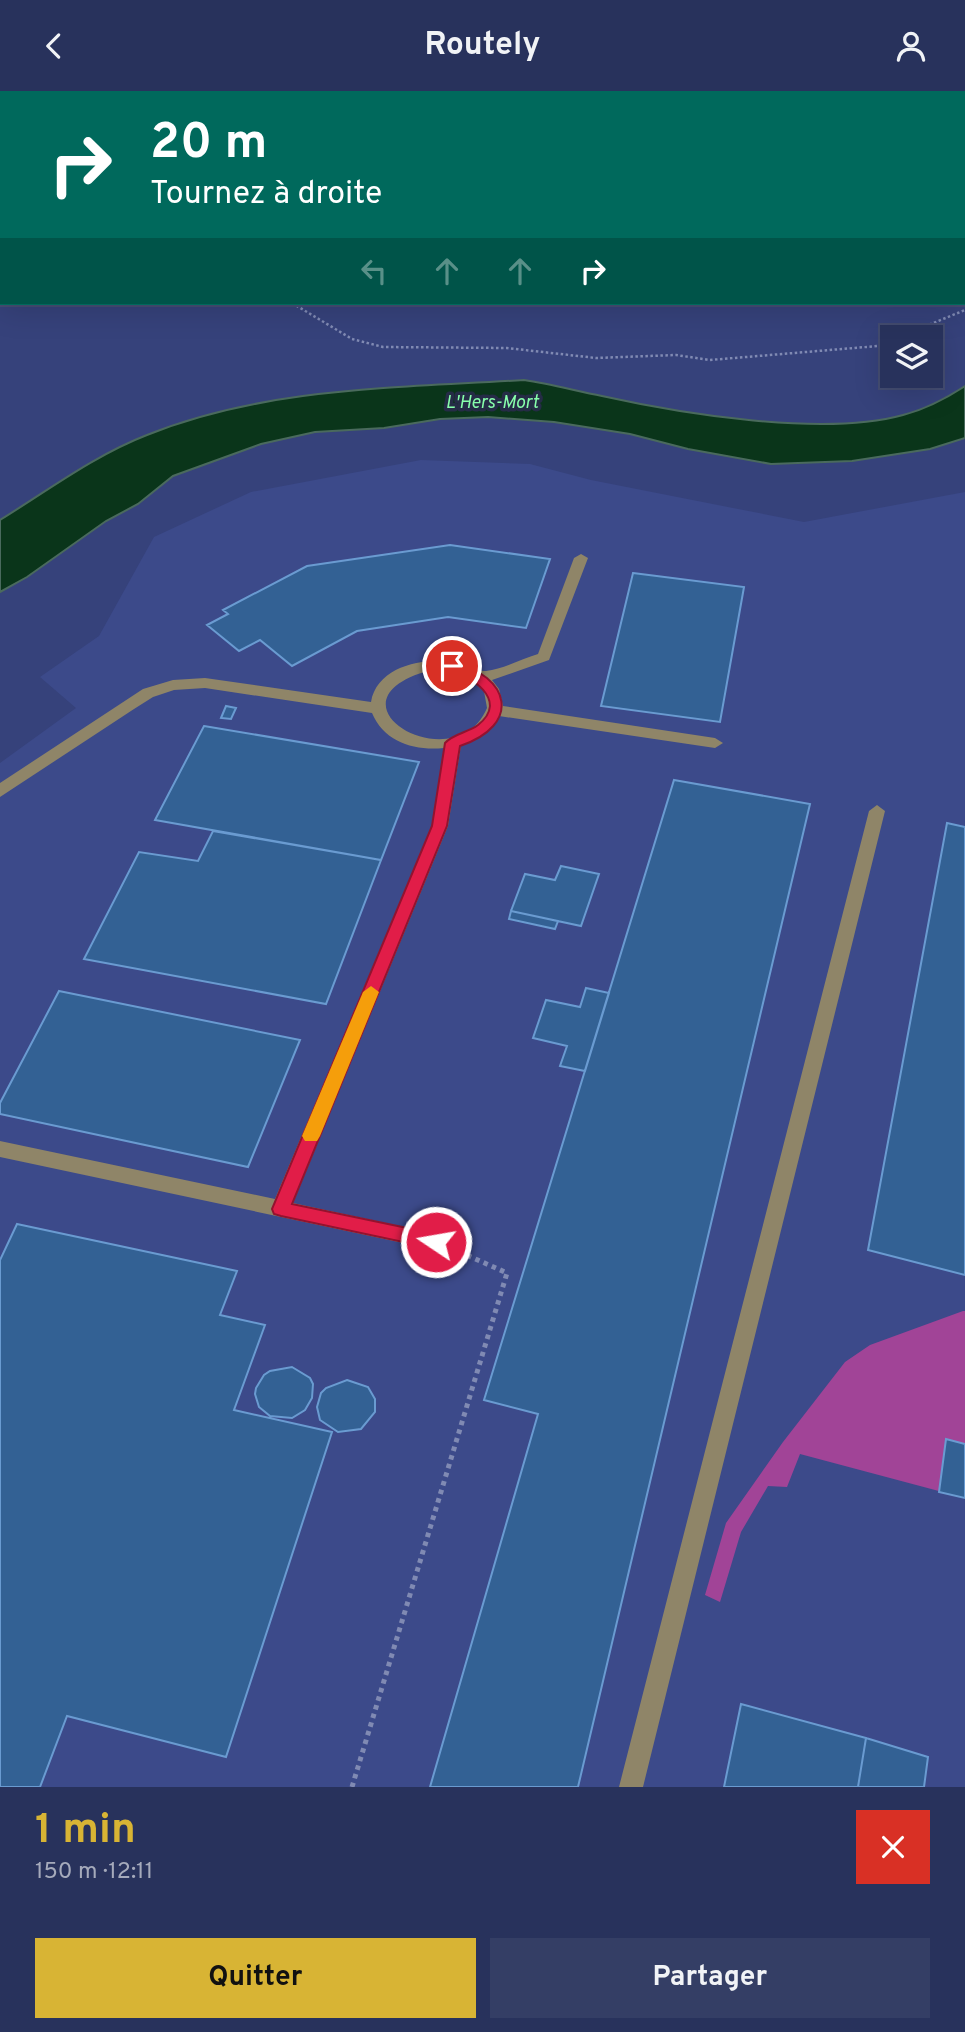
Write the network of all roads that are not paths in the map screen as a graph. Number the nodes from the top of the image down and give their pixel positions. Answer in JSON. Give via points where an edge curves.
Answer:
{"nodes":[{"id":1,"x":581,"y":558,"type":"dead end"},
{"id":2,"x":482,"y":678,"type":"junction"},
{"id":3,"x":376,"y":708,"type":"junction"},
{"id":4,"x":496,"y":711,"type":"junction"},
{"id":5,"x":453,"y":743,"type":"junction"},
{"id":6,"x":715,"y":743,"type":"dead end"},
{"id":7,"x":0,"y":791,"type":"edge"},
{"id":8,"x":877,"y":811,"type":"dead end"},
{"id":9,"x":0,"y":1149,"type":"edge"},
{"id":10,"x":281,"y":1209,"type":"junction"},
{"id":11,"x":436,"y":1242,"type":"road end"},
{"id":12,"x":631,"y":1787,"type":"edge"}],
"edges":[{"from":1,"to":2,"type":"street","via":[[544,657]]},
{"from":2,"to":3,"type":"street","via":[[452,666],[419,667],[396,676],[380,691]]},
{"from":2,"to":4,"type":"street","via":[[494,692]]},
{"from":3,"to":5,"type":"street","via":[[381,722],[404,739]]},
{"from":3,"to":7,"type":"street","via":[[205,683],[173,685],[148,692]]},
{"from":4,"to":5,"type":"street","via":[[488,725]]},
{"from":4,"to":6,"type":"street"},
{"from":5,"to":10,"type":"street","via":[[440,826]]},
{"from":8,"to":12,"type":"street"},
{"from":9,"to":10,"type":"street"},
{"from":10,"to":11,"type":"street"}]}
